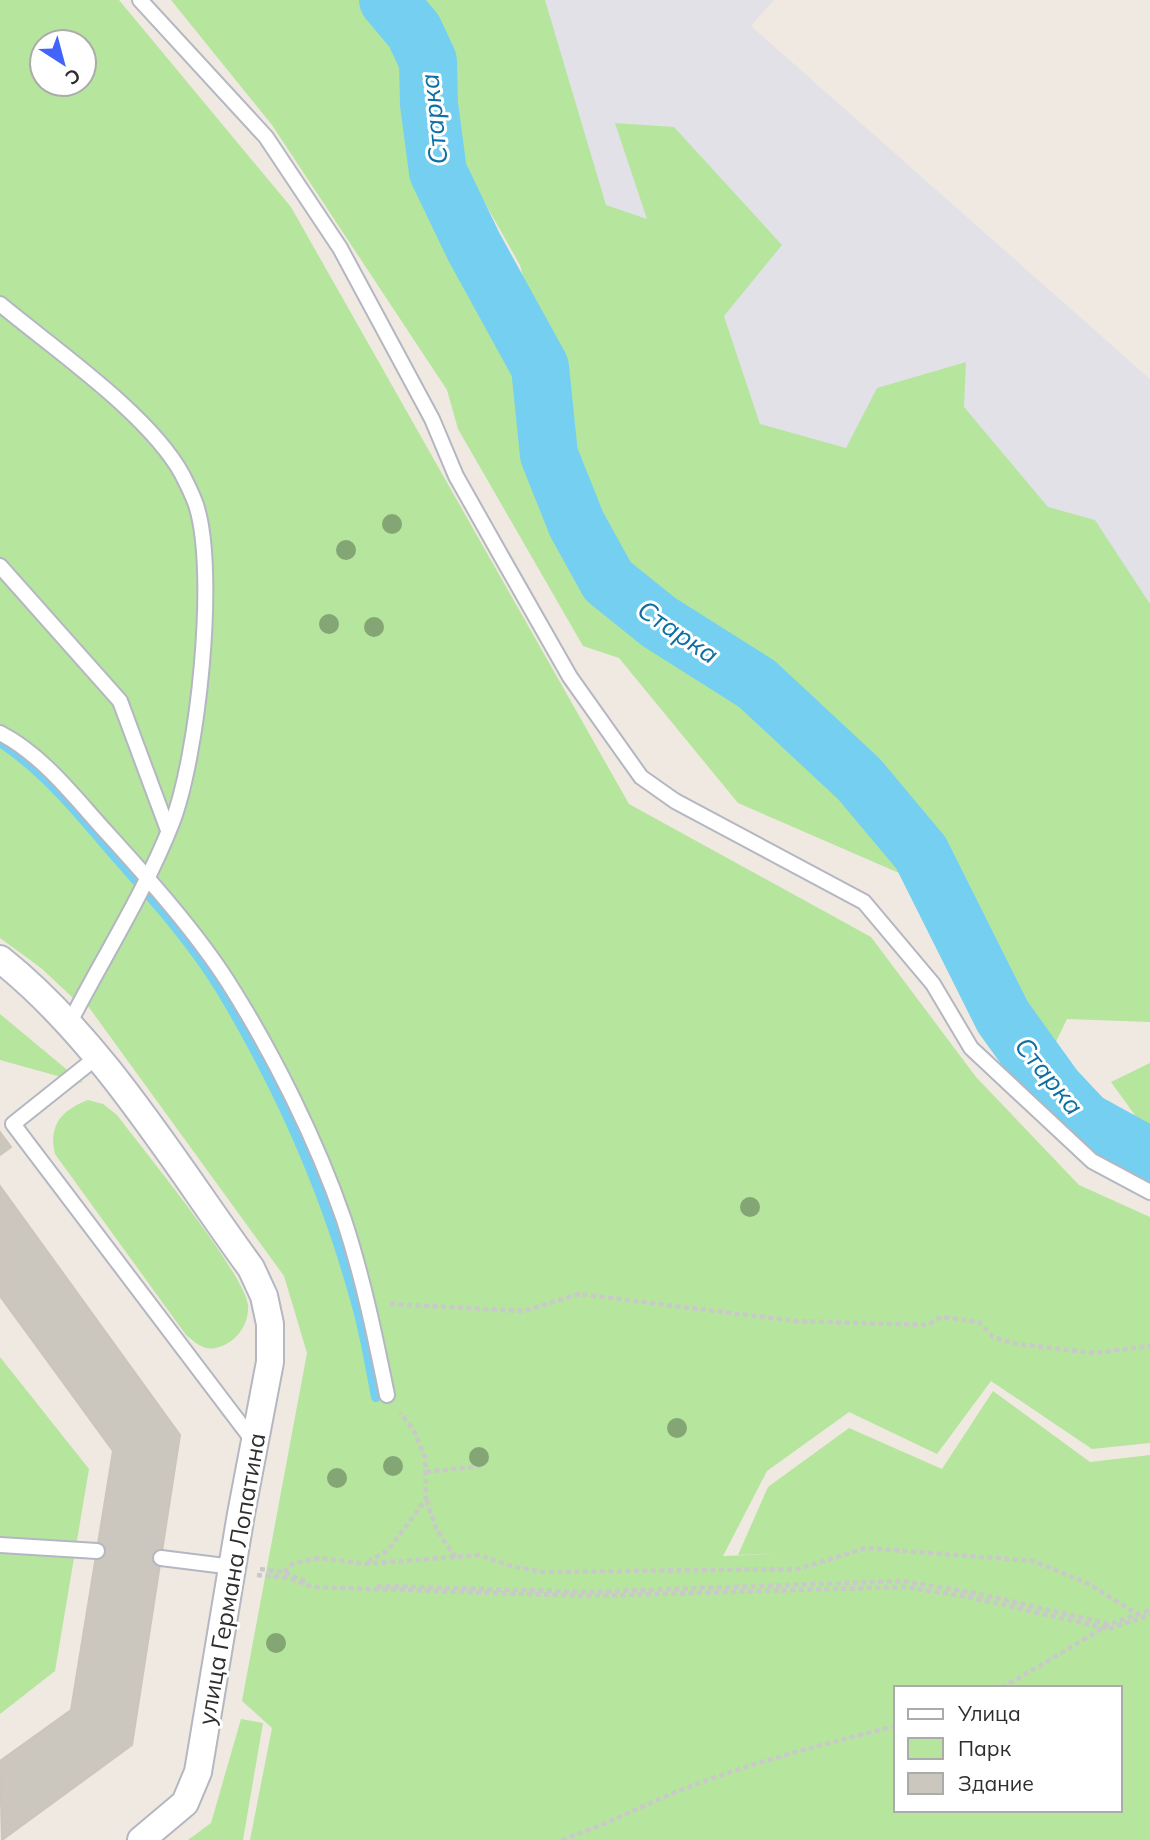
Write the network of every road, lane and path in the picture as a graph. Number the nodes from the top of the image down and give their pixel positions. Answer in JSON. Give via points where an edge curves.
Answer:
{"nodes":[{"id":1,"x":140,"y":0,"type":"edge"},
{"id":2,"x":0,"y":304,"type":"edge"},
{"id":3,"x":0,"y":566,"type":"edge"},
{"id":4,"x":0,"y":733,"type":"edge"},
{"id":5,"x":168,"y":830,"type":"junction"},
{"id":6,"x":146,"y":877,"type":"junction"},
{"id":7,"x":0,"y":959,"type":"edge"},
{"id":8,"x":70,"y":1021,"type":"junction"},
{"id":9,"x":97,"y":1056,"type":"junction"},
{"id":10,"x":1150,"y":1192,"type":"edge"},
{"id":11,"x":369,"y":1304,"type":"junction"},
{"id":12,"x":1150,"y":1346,"type":"edge"},
{"id":13,"x":387,"y":1395,"type":"joint"},
{"id":14,"x":255,"y":1444,"type":"junction"},
{"id":15,"x":481,"y":1466,"type":"dead end"},
{"id":16,"x":426,"y":1472,"type":"junction"},
{"id":17,"x":426,"y":1499,"type":"junction"},
{"id":18,"x":0,"y":1545,"type":"edge"},
{"id":19,"x":97,"y":1551,"type":"dead end"},
{"id":20,"x":455,"y":1557,"type":"junction"},
{"id":21,"x":161,"y":1558,"type":"dead end"},
{"id":22,"x":365,"y":1564,"type":"junction"},
{"id":23,"x":245,"y":1571,"type":"junction"},
{"id":24,"x":284,"y":1572,"type":"junction"},
{"id":25,"x":1150,"y":1612,"type":"edge"},
{"id":26,"x":1137,"y":1614,"type":"junction"},
{"id":27,"x":1110,"y":1624,"type":"junction"},
{"id":28,"x":1103,"y":1627,"type":"junction"},
{"id":29,"x":1005,"y":1686,"type":"edge"},
{"id":30,"x":894,"y":1727,"type":"edge"},
{"id":31,"x":141,"y":1840,"type":"edge"},
{"id":32,"x":562,"y":1840,"type":"edge"}],
"edges":[{"from":1,"to":10,"type":"lane","via":[[266,137],[340,248],[506,565],[570,677],[641,777],[864,902],[933,984],[971,1048],[1092,1161]]},
{"from":2,"to":5,"type":"lane","via":[[148,428],[181,472],[197,507],[203,548],[204,629],[199,685],[184,782]]},
{"from":3,"to":5,"type":"lane","via":[[120,701]]},
{"from":4,"to":6,"type":"lane","via":[[20,743],[57,778]]},
{"from":5,"to":6,"type":"lane"},
{"from":6,"to":8,"type":"lane"},
{"from":6,"to":11,"type":"lane","via":[[227,980],[265,1046],[343,1219]]},
{"from":7,"to":8,"type":"street","name":"улица Германа Лопатина"},
{"from":8,"to":9,"type":"street","name":"улица Германа Лопатина"},
{"from":9,"to":14,"type":"street","name":"улица Германа Лопатина","via":[[251,1268],[264,1296],[270,1362]]},
{"from":9,"to":14,"type":"lane","via":[[13,1124]]},
{"from":11,"to":12,"type":"path","via":[[524,1311],[579,1294],[795,1321],[928,1325],[941,1317],[979,1322],[993,1337],[1017,1344],[1094,1353]]},
{"from":11,"to":13,"type":"lane"},
{"from":13,"to":16,"type":"path","via":[[413,1429]]},
{"from":14,"to":23,"type":"street","name":"улица Германа Лопатина"},
{"from":15,"to":16,"type":"path"},
{"from":16,"to":17,"type":"path"},
{"from":17,"to":20,"type":"path","via":[[436,1529]]},
{"from":17,"to":22,"type":"path","via":[[388,1550]]},
{"from":18,"to":19,"type":"lane"},
{"from":20,"to":22,"type":"path"},
{"from":20,"to":26,"type":"path","via":[[479,1555],[543,1572],[798,1569],[866,1548],[1032,1561],[1089,1584]]},
{"from":21,"to":23,"type":"lane"},
{"from":22,"to":24,"type":"path","via":[[320,1558],[294,1563]]},
{"from":23,"to":24,"type":"path"},
{"from":23,"to":28,"type":"path","via":[[312,1587],[589,1596],[904,1587]]},
{"from":23,"to":31,"type":"street","name":"улица Германа Лопатина","via":[[198,1772],[185,1803]]},
{"from":24,"to":27,"type":"path","via":[[313,1584],[589,1592],[902,1581]]},
{"from":25,"to":26,"type":"path"},
{"from":25,"to":28,"type":"path","via":[[1110,1629]]},
{"from":26,"to":27,"type":"path"},
{"from":27,"to":28,"type":"path"},
{"from":28,"to":29,"type":"path"},
{"from":30,"to":32,"type":"path","via":[[774,1758],[671,1794]]}]}
